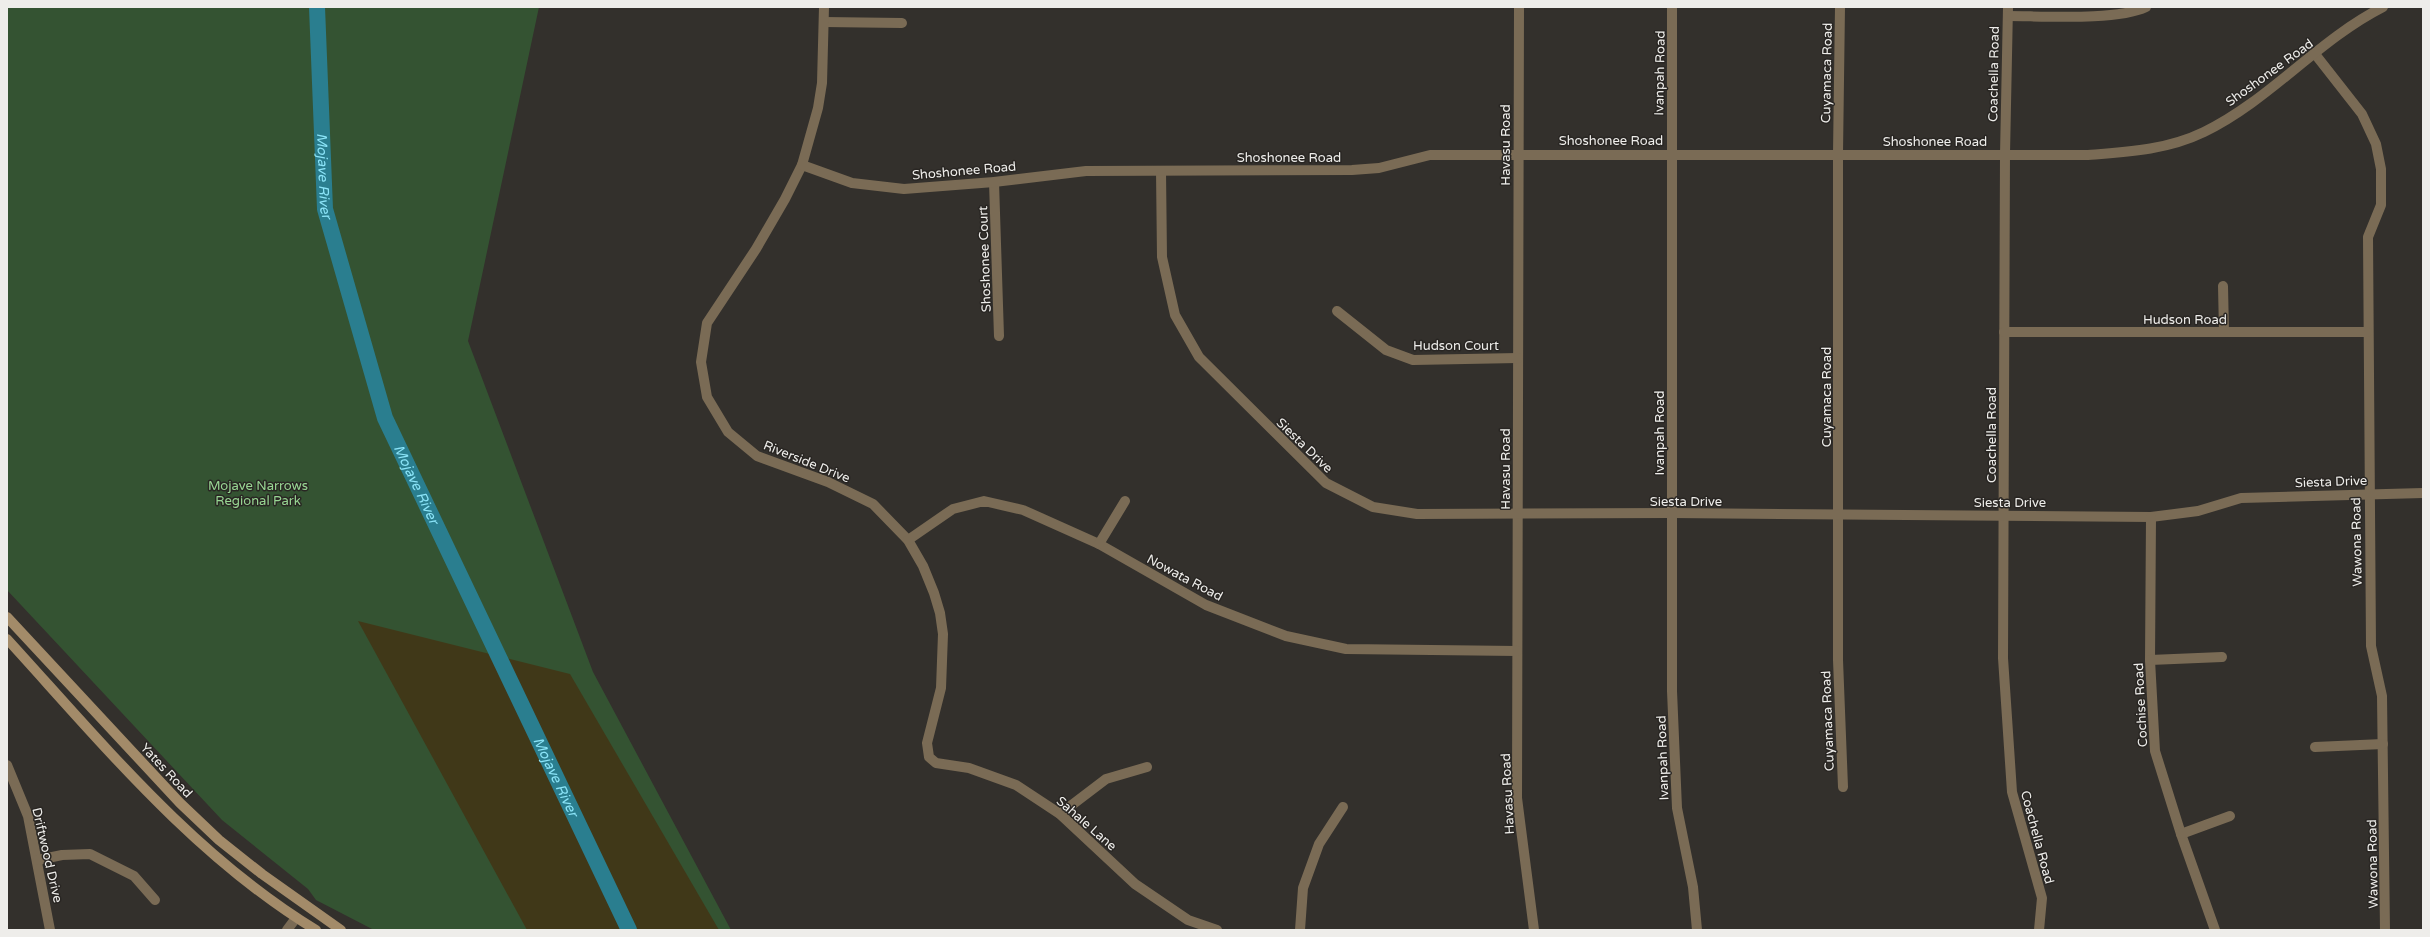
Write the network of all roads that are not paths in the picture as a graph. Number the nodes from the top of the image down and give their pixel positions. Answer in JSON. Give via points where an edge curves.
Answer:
{"nodes":[{"id":1,"x":824,"y":7,"type":"edge"},
{"id":2,"x":1519,"y":7,"type":"edge"},
{"id":3,"x":1672,"y":7,"type":"edge"},
{"id":4,"x":1840,"y":7,"type":"edge"},
{"id":5,"x":2146,"y":7,"type":"edge"},
{"id":6,"x":2383,"y":7,"type":"edge"},
{"id":7,"x":2008,"y":11,"type":"edge"},
{"id":8,"x":824,"y":22,"type":"junction"},
{"id":9,"x":902,"y":23,"type":"dead end"},
{"id":10,"x":2315,"y":54,"type":"junction"},
{"id":11,"x":1518,"y":153,"type":"junction"},
{"id":12,"x":1671,"y":153,"type":"junction"},
{"id":13,"x":1838,"y":153,"type":"junction"},
{"id":14,"x":2005,"y":154,"type":"junction"},
{"id":15,"x":802,"y":165,"type":"junction"},
{"id":16,"x":1160,"y":171,"type":"junction"},
{"id":17,"x":994,"y":182,"type":"junction"},
{"id":18,"x":2223,"y":286,"type":"dead end"},
{"id":19,"x":1337,"y":311,"type":"dead end"},
{"id":20,"x":2004,"y":332,"type":"junction"},
{"id":21,"x":2224,"y":332,"type":"junction"},
{"id":22,"x":2367,"y":332,"type":"junction"},
{"id":23,"x":999,"y":336,"type":"dead end"},
{"id":24,"x":1518,"y":358,"type":"junction"},
{"id":25,"x":2369,"y":493,"type":"junction"},
{"id":26,"x":2423,"y":493,"type":"edge"},
{"id":27,"x":1125,"y":501,"type":"dead end"},
{"id":28,"x":1672,"y":513,"type":"junction"},
{"id":29,"x":2005,"y":514,"type":"junction"},
{"id":30,"x":1518,"y":515,"type":"junction"},
{"id":31,"x":1839,"y":515,"type":"junction"},
{"id":32,"x":2150,"y":517,"type":"junction"},
{"id":33,"x":908,"y":540,"type":"junction"},
{"id":34,"x":1098,"y":544,"type":"junction"},
{"id":35,"x":7,"y":617,"type":"edge"},
{"id":36,"x":7,"y":639,"type":"edge"},
{"id":37,"x":1517,"y":651,"type":"junction"},
{"id":38,"x":2222,"y":657,"type":"dead end"},
{"id":39,"x":2150,"y":660,"type":"junction"},
{"id":40,"x":2383,"y":744,"type":"junction"},
{"id":41,"x":2314,"y":747,"type":"dead end"},
{"id":42,"x":929,"y":757,"type":"joint"},
{"id":43,"x":7,"y":765,"type":"edge"},
{"id":44,"x":1147,"y":768,"type":"dead end"},
{"id":45,"x":1842,"y":787,"type":"dead end"},
{"id":46,"x":1343,"y":807,"type":"dead end"},
{"id":47,"x":1060,"y":814,"type":"junction"},
{"id":48,"x":2230,"y":816,"type":"dead end"},
{"id":49,"x":2181,"y":834,"type":"junction"},
{"id":50,"x":38,"y":860,"type":"junction"},
{"id":51,"x":155,"y":900,"type":"dead end"},
{"id":52,"x":296,"y":918,"type":"junction"},
{"id":53,"x":312,"y":927,"type":"edge"},
{"id":54,"x":50,"y":930,"type":"edge"},
{"id":55,"x":287,"y":930,"type":"edge"},
{"id":56,"x":341,"y":930,"type":"edge"},
{"id":57,"x":1217,"y":930,"type":"edge"},
{"id":58,"x":1300,"y":930,"type":"edge"},
{"id":59,"x":1534,"y":930,"type":"edge"},
{"id":60,"x":1697,"y":930,"type":"edge"},
{"id":61,"x":2039,"y":930,"type":"edge"},
{"id":62,"x":2215,"y":930,"type":"edge"},
{"id":63,"x":2385,"y":930,"type":"edge"}],
"edges":[{"from":1,"to":8,"type":"street","name":"Riverside Drive"},
{"from":2,"to":11,"type":"street","name":"Havasu Road"},
{"from":3,"to":12,"type":"street","name":"Ivanpah Road"},
{"from":4,"to":13,"type":"street","name":"Cuyamaca Road"},
{"from":5,"to":7,"type":"street","via":[[2134,12],[2082,16]]},
{"from":6,"to":10,"type":"street","name":"Shoshonee Road"},
{"from":7,"to":14,"type":"street","name":"Coachella Road"},
{"from":8,"to":9,"type":"street"},
{"from":8,"to":15,"type":"street","name":"Riverside Drive","via":[[822,83],[818,108]]},
{"from":10,"to":14,"type":"street","name":"Shoshonee Road","via":[[2260,98],[2204,132],[2185,140],[2127,152],[2088,155]]},
{"from":10,"to":22,"type":"street","name":"Wawona Road","via":[[2362,114],[2376,144],[2381,169],[2381,205],[2368,237]]},
{"from":11,"to":12,"type":"street","name":"Shoshonee Road"},
{"from":11,"to":16,"type":"street","name":"Shoshonee Road","via":[[1430,155],[1379,168],[1352,170]]},
{"from":11,"to":24,"type":"street","name":"Havasu Road"},
{"from":12,"to":13,"type":"street","name":"Shoshonee Road"},
{"from":12,"to":28,"type":"street","name":"Ivanpah Road"},
{"from":13,"to":14,"type":"street","name":"Shoshonee Road"},
{"from":13,"to":31,"type":"street","name":"Cuyamaca Road"},
{"from":14,"to":20,"type":"street","name":"Coachella Road"},
{"from":15,"to":17,"type":"street","name":"Shoshonee Road","via":[[852,183],[904,189]]},
{"from":15,"to":33,"type":"street","name":"Riverside Drive","via":[[756,249],[707,323],[701,362],[707,397],[728,432],[757,456],[828,482],[873,504]]},
{"from":16,"to":17,"type":"street","name":"Shoshonee Road","via":[[1086,171]]},
{"from":16,"to":30,"type":"street","name":"Siesta Drive","via":[[1162,258],[1175,315],[1199,357],[1287,446],[1326,483],[1373,507],[1417,514]]},
{"from":17,"to":23,"type":"street","name":"Shoshonee Court"},
{"from":18,"to":21,"type":"street"},
{"from":19,"to":24,"type":"street","name":"Hudson Court","via":[[1386,350],[1413,360]]},
{"from":20,"to":21,"type":"street","name":"Hudson Road"},
{"from":20,"to":29,"type":"street","name":"Coachella Road"},
{"from":21,"to":22,"type":"street","name":"Hudson Road"},
{"from":22,"to":25,"type":"street","name":"Wawona Road"},
{"from":24,"to":30,"type":"street","name":"Havasu Road"},
{"from":25,"to":26,"type":"street","name":"Siesta Drive"},
{"from":25,"to":32,"type":"street","name":"Siesta Drive","via":[[2241,498],[2198,511]]},
{"from":25,"to":40,"type":"street","name":"Wawona Road","via":[[2370,646],[2382,696]]},
{"from":27,"to":34,"type":"street"},
{"from":28,"to":30,"type":"street","name":"Siesta Drive"},
{"from":28,"to":31,"type":"street","name":"Siesta Drive"},
{"from":28,"to":60,"type":"street","name":"Ivanpah Road","via":[[1672,691],[1677,808],[1693,888]]},
{"from":29,"to":31,"type":"street","name":"Siesta Drive"},
{"from":29,"to":32,"type":"street","name":"Siesta Drive"},
{"from":29,"to":61,"type":"street","name":"Coachella Road","via":[[2004,658],[2012,792],[2042,898]]},
{"from":30,"to":37,"type":"street","name":"Havasu Road"},
{"from":31,"to":45,"type":"street","name":"Cuyamaca Road","via":[[1838,660]]},
{"from":32,"to":39,"type":"street","name":"Cochise Road"},
{"from":33,"to":34,"type":"street","name":"Nowata Road","via":[[953,509],[984,501],[1023,510]]},
{"from":33,"to":42,"type":"street","name":"Riverside Drive","via":[[923,566],[934,593],[943,634],[942,688],[927,743]]},
{"from":34,"to":37,"type":"street","name":"Nowata Road","via":[[1206,605],[1286,636],[1346,649]]},
{"from":35,"to":56,"type":"main road","name":"Yates Road","via":[[191,814],[262,874]]},
{"from":36,"to":52,"type":"main road","via":[[168,812],[216,858]]},
{"from":37,"to":59,"type":"street","name":"Havasu Road","via":[[1517,798]]},
{"from":38,"to":39,"type":"street"},
{"from":39,"to":49,"type":"street","name":"Cochise Road","via":[[2155,751]]},
{"from":40,"to":41,"type":"street"},
{"from":40,"to":63,"type":"street","name":"Wawona Road"},
{"from":42,"to":47,"type":"street","name":"Sahale Lane","via":[[936,763],[969,768],[1016,785]]},
{"from":43,"to":50,"type":"street","name":"Driftwood Drive","via":[[28,816]]},
{"from":44,"to":47,"type":"street","via":[[1106,779]]},
{"from":46,"to":58,"type":"street","via":[[1319,844],[1306,881]]},
{"from":47,"to":57,"type":"street","name":"Sahale Lane","via":[[1135,884],[1188,920]]},
{"from":48,"to":49,"type":"street"},
{"from":49,"to":62,"type":"street","name":"Cochise Road"},
{"from":50,"to":51,"type":"street","via":[[62,855],[90,854],[134,876]]},
{"from":50,"to":54,"type":"street","name":"Driftwood Drive"},
{"from":52,"to":53,"type":"main road"},
{"from":52,"to":55,"type":"street"}]}
